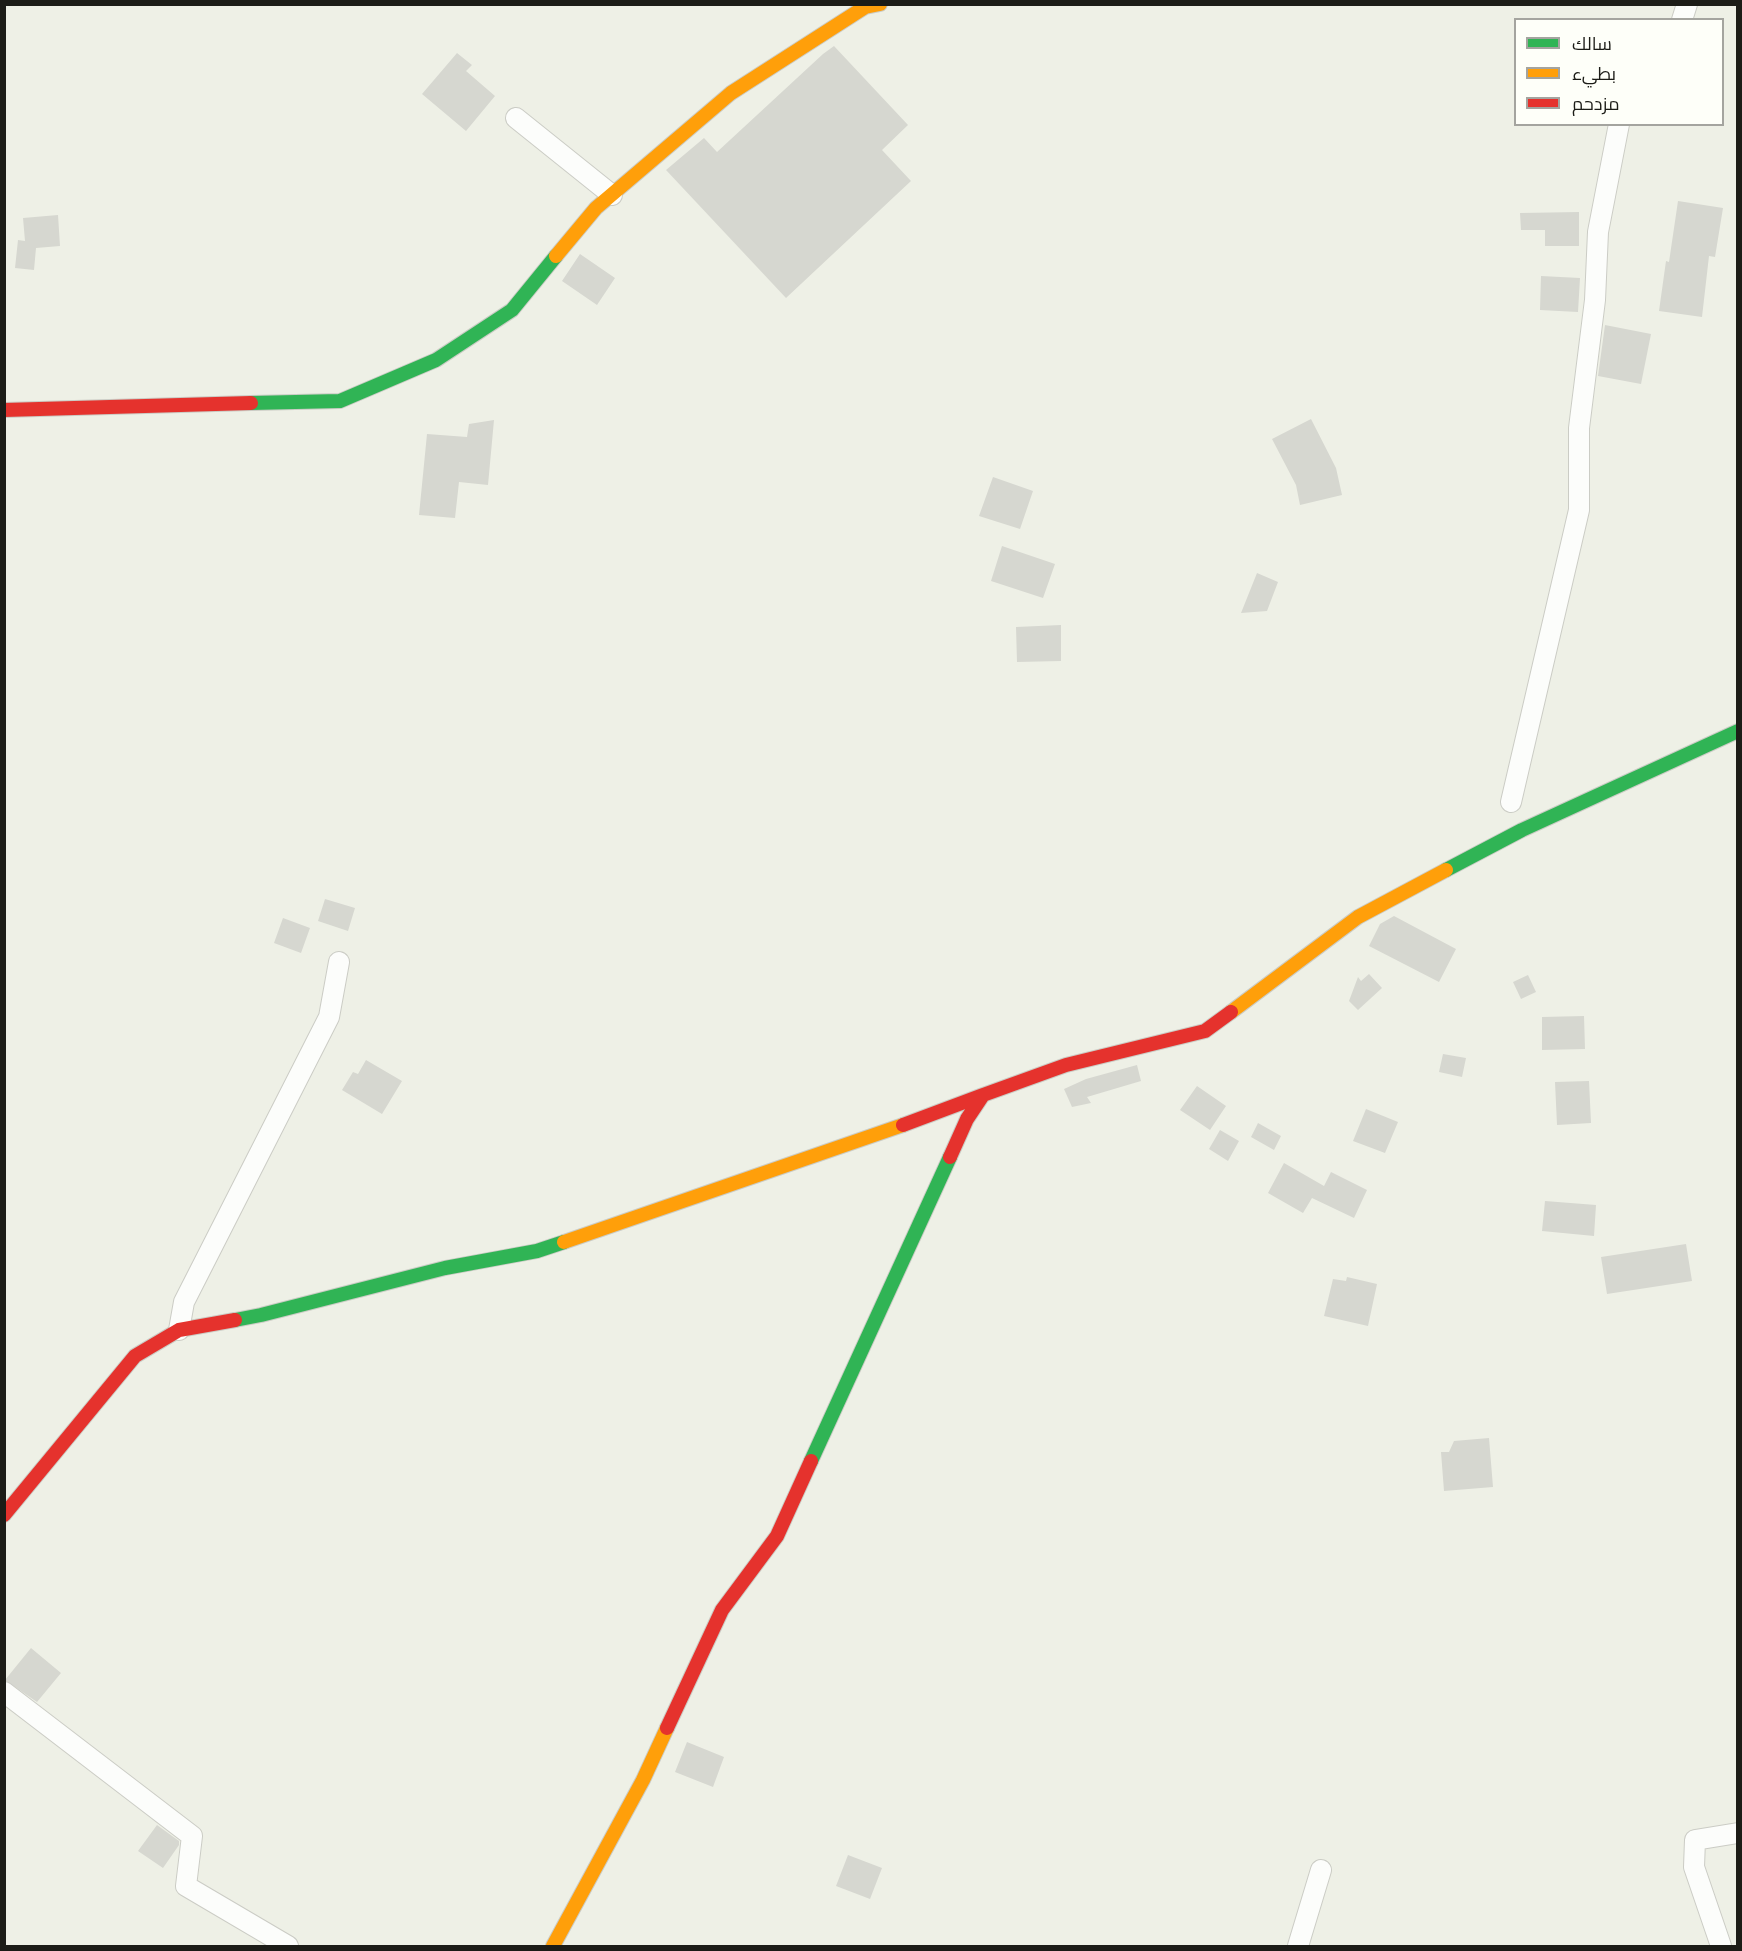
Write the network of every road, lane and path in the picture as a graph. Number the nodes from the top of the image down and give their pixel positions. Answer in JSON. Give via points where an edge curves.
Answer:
{"nodes":[{"id":1,"x":880,"y":4,"type":"edge"},
{"id":2,"x":516,"y":118,"type":"dead end"},
{"id":3,"x":1620,"y":126,"type":"edge"},
{"id":4,"x":612,"y":195,"type":"junction"},
{"id":5,"x":4,"y":410,"type":"edge"},
{"id":6,"x":1737,"y":731,"type":"edge"},
{"id":7,"x":1511,"y":802,"type":"dead end"},
{"id":8,"x":339,"y":962,"type":"dead end"},
{"id":9,"x":983,"y":1095,"type":"junction"},
{"id":10,"x":179,"y":1330,"type":"junction"},
{"id":11,"x":4,"y":1515,"type":"edge"},
{"id":12,"x":4,"y":1692,"type":"edge"},
{"id":13,"x":1737,"y":1833,"type":"edge"},
{"id":14,"x":1322,"y":1870,"type":"dead end"},
{"id":15,"x":288,"y":1947,"type":"edge"},
{"id":16,"x":554,"y":1947,"type":"edge"},
{"id":17,"x":1298,"y":1947,"type":"edge"},
{"id":18,"x":1721,"y":1947,"type":"edge"}],
"edges":[{"from":1,"to":4,"type":"street","via":[[865,7],[731,93]]},
{"from":2,"to":4,"type":"street"},
{"from":3,"to":7,"type":"street","via":[[1598,232],[1595,300],[1579,428],[1579,510]]},
{"from":4,"to":5,"type":"street","via":[[596,208],[512,310],[436,360],[340,402]]},
{"from":6,"to":9,"type":"street","via":[[1522,830],[1358,917],[1205,1031],[1066,1065]]},
{"from":8,"to":10,"type":"street","via":[[329,1017],[184,1302]]},
{"from":9,"to":10,"type":"street","via":[[537,1251],[445,1268],[261,1315]]},
{"from":9,"to":16,"type":"street","via":[[967,1119],[777,1536],[722,1610],[643,1780]]},
{"from":10,"to":11,"type":"street","via":[[135,1356]]},
{"from":12,"to":15,"type":"street","via":[[192,1836],[186,1886]]},
{"from":13,"to":18,"type":"street","via":[[1695,1840],[1694,1867]]},
{"from":14,"to":17,"type":"street"}]}
